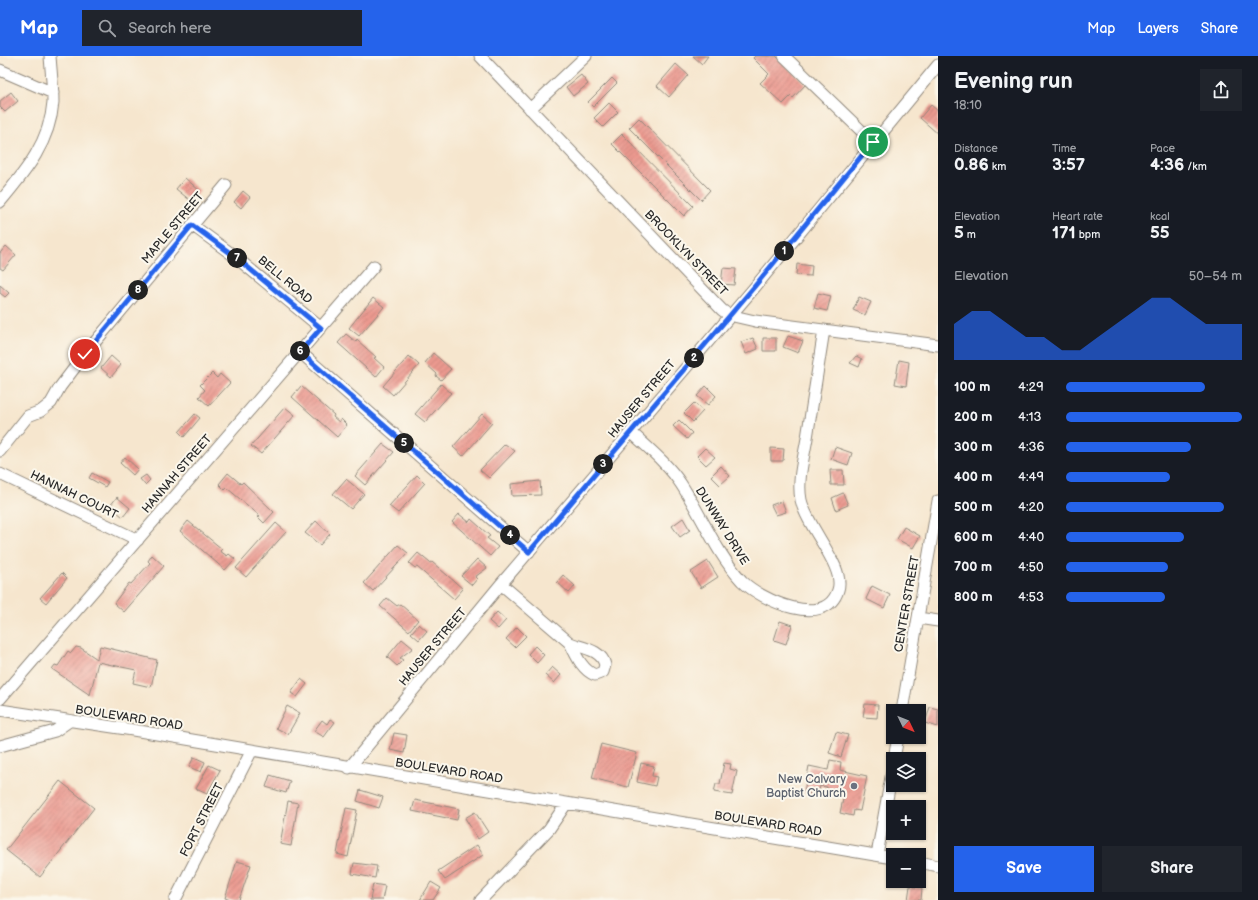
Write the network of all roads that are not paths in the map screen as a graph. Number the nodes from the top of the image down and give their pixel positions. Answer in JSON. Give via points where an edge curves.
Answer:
{"nodes":[{"id":1,"x":50,"y":56,"type":"edge"},
{"id":2,"x":480,"y":56,"type":"edge"},
{"id":3,"x":586,"y":56,"type":"edge"},
{"id":4,"x":784,"y":56,"type":"edge"},
{"id":5,"x":938,"y":64,"type":"edge"},
{"id":6,"x":0,"y":70,"type":"edge"},
{"id":7,"x":53,"y":93,"type":"junction"},
{"id":8,"x":530,"y":109,"type":"junction"},
{"id":9,"x":873,"y":142,"type":"junction"},
{"id":10,"x":226,"y":185,"type":"dead end"},
{"id":11,"x":0,"y":202,"type":"edge"},
{"id":12,"x":192,"y":225,"type":"junction"},
{"id":13,"x":374,"y":266,"type":"dead end"},
{"id":14,"x":729,"y":315,"type":"junction"},
{"id":15,"x":321,"y":328,"type":"junction"},
{"id":16,"x":824,"y":330,"type":"junction"},
{"id":17,"x":938,"y":345,"type":"edge"},
{"id":18,"x":300,"y":352,"type":"junction"},
{"id":19,"x":631,"y":432,"type":"junction"},
{"id":20,"x":0,"y":450,"type":"edge"},
{"id":21,"x":0,"y":474,"type":"edge"},
{"id":22,"x":938,"y":501,"type":"edge"},
{"id":23,"x":138,"y":540,"type":"junction"},
{"id":24,"x":529,"y":552,"type":"junction"},
{"id":25,"x":501,"y":584,"type":"junction"},
{"id":26,"x":918,"y":618,"type":"junction"},
{"id":27,"x":938,"y":621,"type":"edge"},
{"id":28,"x":570,"y":643,"type":"dead end"},
{"id":29,"x":0,"y":699,"type":"edge"},
{"id":30,"x":903,"y":704,"type":"edge"},
{"id":31,"x":0,"y":710,"type":"edge"},
{"id":32,"x":68,"y":722,"type":"junction"},
{"id":33,"x":0,"y":746,"type":"edge"},
{"id":34,"x":252,"y":752,"type":"junction"},
{"id":35,"x":349,"y":768,"type":"junction"},
{"id":36,"x":888,"y":792,"type":"edge"},
{"id":37,"x":566,"y":804,"type":"junction"},
{"id":38,"x":877,"y":855,"type":"junction"},
{"id":39,"x":886,"y":857,"type":"edge"},
{"id":40,"x":926,"y":863,"type":"edge"},
{"id":41,"x":938,"y":866,"type":"edge"},
{"id":42,"x":175,"y":900,"type":"edge"},
{"id":43,"x":481,"y":900,"type":"edge"}],
"edges":[{"from":1,"to":7,"type":"street"},
{"from":2,"to":8,"type":"street","name":"BROOKLYN STREET"},
{"from":3,"to":8,"type":"street"},
{"from":4,"to":9,"type":"street"},
{"from":5,"to":9,"type":"street","name":"HAUSER STREET"},
{"from":6,"to":7,"type":"street"},
{"from":7,"to":11,"type":"street","via":[[50,123],[41,146],[28,169]]},
{"from":8,"to":14,"type":"street","name":"BROOKLYN STREET"},
{"from":9,"to":14,"type":"street","name":"HAUSER STREET"},
{"from":10,"to":12,"type":"street","name":"MAPLE STREET"},
{"from":12,"to":15,"type":"street","name":"BELL ROAD","via":[[233,255]]},
{"from":12,"to":20,"type":"street","name":"MAPLE STREET","via":[[85,354],[60,387],[52,403],[28,416]]},
{"from":13,"to":15,"type":"street","name":"HANNAH STREET"},
{"from":14,"to":16,"type":"street","name":"BROOKLYN STREET"},
{"from":14,"to":19,"type":"street","name":"HAUSER STREET"},
{"from":15,"to":18,"type":"street","name":"HANNAH STREET"},
{"from":16,"to":17,"type":"street","name":"BROOKLYN STREET"},
{"from":16,"to":19,"type":"street","name":"DUNWAY DRIVE","via":[[800,492],[809,523],[837,570],[839,589],[826,605],[809,609],[791,608],[768,600],[753,590],[722,555],[677,479]]},
{"from":18,"to":23,"type":"street","name":"HANNAH STREET"},
{"from":18,"to":24,"type":"street"},
{"from":19,"to":24,"type":"street","name":"HAUSER STREET"},
{"from":21,"to":23,"type":"street","name":"HANNAH COURT"},
{"from":22,"to":26,"type":"street","name":"CENTER STREET"},
{"from":23,"to":29,"type":"street","name":"HANNAH STREET"},
{"from":24,"to":25,"type":"street","name":"HAUSER STREET"},
{"from":25,"to":28,"type":"street"},
{"from":25,"to":35,"type":"street","name":"HAUSER STREET"},
{"from":26,"to":27,"type":"street"},
{"from":26,"to":30,"type":"street","name":"CENTER STREET"},
{"from":31,"to":32,"type":"street","name":"BOULEVARD ROAD"},
{"from":32,"to":33,"type":"street","via":[[55,731]]},
{"from":32,"to":34,"type":"street","name":"BOULEVARD ROAD","via":[[133,730]]},
{"from":34,"to":35,"type":"street","name":"BOULEVARD ROAD"},
{"from":34,"to":42,"type":"street","name":"FORT STREET"},
{"from":35,"to":37,"type":"street","name":"BOULEVARD ROAD"},
{"from":36,"to":38,"type":"street"},
{"from":37,"to":38,"type":"street","name":"BOULEVARD ROAD"},
{"from":37,"to":43,"type":"street","via":[[549,829]]},
{"from":38,"to":39,"type":"street","name":"BOULEVARD ROAD"},
{"from":40,"to":41,"type":"street"}]}
